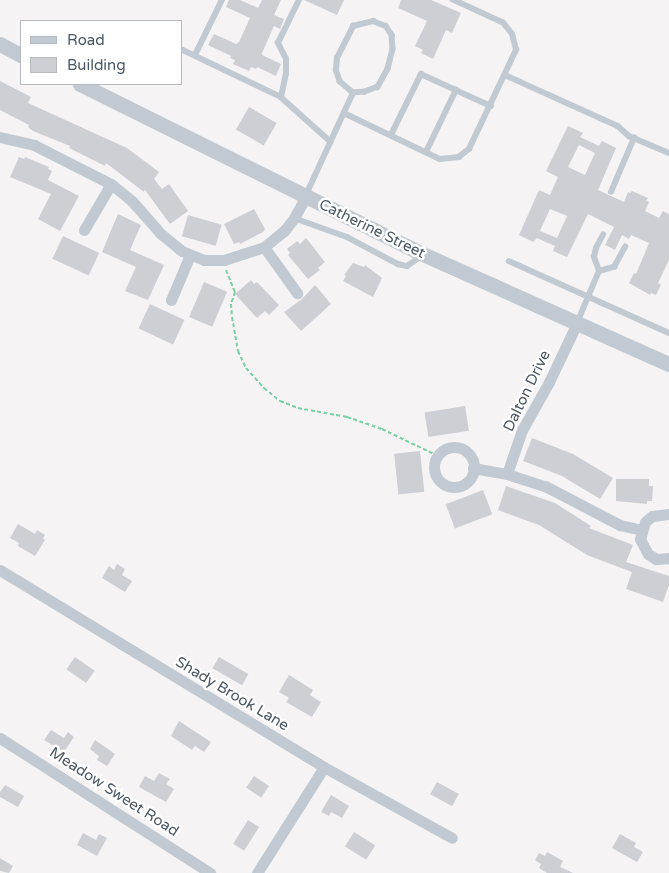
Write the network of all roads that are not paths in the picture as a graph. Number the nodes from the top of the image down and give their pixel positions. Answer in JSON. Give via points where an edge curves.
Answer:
{"nodes":[{"id":1,"x":222,"y":0,"type":"edge"},
{"id":2,"x":299,"y":0,"type":"edge"},
{"id":3,"x":453,"y":0,"type":"edge"},
{"id":4,"x":0,"y":44,"type":"edge"},
{"id":5,"x":182,"y":49,"type":"edge"},
{"id":6,"x":20,"y":54,"type":"edge"},
{"id":7,"x":195,"y":55,"type":"junction"},
{"id":8,"x":505,"y":75,"type":"junction"},
{"id":9,"x":86,"y":85,"type":"edge"},
{"id":10,"x":456,"y":90,"type":"junction"},
{"id":11,"x":353,"y":93,"type":"junction"},
{"id":12,"x":281,"y":96,"type":"junction"},
{"id":13,"x":491,"y":106,"type":"junction"},
{"id":14,"x":344,"y":113,"type":"junction"},
{"id":15,"x":390,"y":135,"type":"junction"},
{"id":16,"x":0,"y":137,"type":"edge"},
{"id":17,"x":634,"y":138,"type":"junction"},
{"id":18,"x":331,"y":142,"type":"junction"},
{"id":19,"x":426,"y":152,"type":"junction"},
{"id":20,"x":669,"y":153,"type":"edge"},
{"id":21,"x":111,"y":184,"type":"junction"},
{"id":22,"x":611,"y":192,"type":"dead end"},
{"id":23,"x":306,"y":196,"type":"junction"},
{"id":24,"x":294,"y":218,"type":"junction"},
{"id":25,"x":84,"y":230,"type":"dead end"},
{"id":26,"x":603,"y":235,"type":"dead end"},
{"id":27,"x":625,"y":246,"type":"dead end"},
{"id":28,"x":264,"y":247,"type":"junction"},
{"id":29,"x":190,"y":255,"type":"junction"},
{"id":30,"x":424,"y":255,"type":"junction"},
{"id":31,"x":509,"y":261,"type":"dead end"},
{"id":32,"x":599,"y":271,"type":"junction"},
{"id":33,"x":297,"y":293,"type":"dead end"},
{"id":34,"x":587,"y":296,"type":"junction"},
{"id":35,"x":171,"y":300,"type":"dead end"},
{"id":36,"x":577,"y":323,"type":"junction"},
{"id":37,"x":669,"y":333,"type":"edge"},
{"id":38,"x":669,"y":364,"type":"edge"},
{"id":39,"x":473,"y":468,"type":"junction"},
{"id":40,"x":507,"y":474,"type":"junction"},
{"id":41,"x":669,"y":514,"type":"edge"},
{"id":42,"x":641,"y":530,"type":"junction"},
{"id":43,"x":669,"y":558,"type":"edge"},
{"id":44,"x":0,"y":570,"type":"edge"},
{"id":45,"x":0,"y":738,"type":"edge"},
{"id":46,"x":324,"y":767,"type":"junction"},
{"id":47,"x":452,"y":838,"type":"dead end"},
{"id":48,"x":210,"y":873,"type":"edge"},
{"id":49,"x":256,"y":873,"type":"edge"}],
"edges":[{"from":1,"to":7,"type":"lane"},
{"from":2,"to":12,"type":"lane","via":[[278,43],[286,59]]},
{"from":3,"to":8,"type":"lane","via":[[503,23],[512,34],[516,50]]},
{"from":4,"to":6,"type":"street"},
{"from":5,"to":7,"type":"lane"},
{"from":7,"to":12,"type":"lane"},
{"from":8,"to":13,"type":"lane"},
{"from":8,"to":17,"type":"lane","via":[[618,126]]},
{"from":9,"to":23,"type":"street","name":"Catherine Street"},
{"from":10,"to":13,"type":"lane"},
{"from":10,"to":15,"type":"lane","via":[[421,74]]},
{"from":10,"to":19,"type":"lane"},
{"from":11,"to":11,"type":"lane","via":[[340,82],[336,71],[337,58],[353,26],[373,21],[386,26],[392,35],[394,49],[378,87]]},
{"from":11,"to":14,"type":"lane"},
{"from":12,"to":18,"type":"lane"},
{"from":13,"to":19,"type":"lane","via":[[469,149],[459,157],[440,159]]},
{"from":14,"to":15,"type":"lane"},
{"from":14,"to":18,"type":"lane"},
{"from":15,"to":19,"type":"lane"},
{"from":16,"to":21,"type":"street","via":[[34,145]]},
{"from":17,"to":20,"type":"lane"},
{"from":17,"to":22,"type":"lane"},
{"from":18,"to":23,"type":"lane"},
{"from":21,"to":25,"type":"street"},
{"from":21,"to":29,"type":"street","via":[[132,201],[160,234]]},
{"from":23,"to":24,"type":"street"},
{"from":23,"to":30,"type":"street","name":"Catherine Street"},
{"from":24,"to":28,"type":"street"},
{"from":24,"to":30,"type":"lane","via":[[347,237],[398,264],[407,266]]},
{"from":26,"to":32,"type":"lane","via":[[594,257]]},
{"from":27,"to":32,"type":"lane","via":[[614,267]]},
{"from":28,"to":29,"type":"street","via":[[224,260],[204,260]]},
{"from":28,"to":33,"type":"street"},
{"from":29,"to":35,"type":"street"},
{"from":30,"to":36,"type":"street","name":"Catherine Street"},
{"from":31,"to":34,"type":"lane"},
{"from":32,"to":34,"type":"lane"},
{"from":34,"to":36,"type":"lane"},
{"from":34,"to":37,"type":"lane"},
{"from":36,"to":38,"type":"street","name":"Catherine Street"},
{"from":36,"to":40,"type":"street","name":"Dalton Drive","via":[[522,430]]},
{"from":39,"to":39,"type":"street","via":[[470,479],[464,484],[449,487],[437,478],[434,463],[444,450],[458,448],[471,457]]},
{"from":39,"to":40,"type":"street"},
{"from":40,"to":42,"type":"street","via":[[545,486],[620,525]]},
{"from":41,"to":42,"type":"street","via":[[652,516]]},
{"from":42,"to":43,"type":"street","via":[[640,539],[648,554],[656,559]]},
{"from":44,"to":46,"type":"street","name":"Shady Brook Lane"},
{"from":45,"to":48,"type":"street","name":"Meadow Sweet Road"},
{"from":46,"to":47,"type":"street","name":"Shady Brook Lane"},
{"from":46,"to":49,"type":"street"}]}
